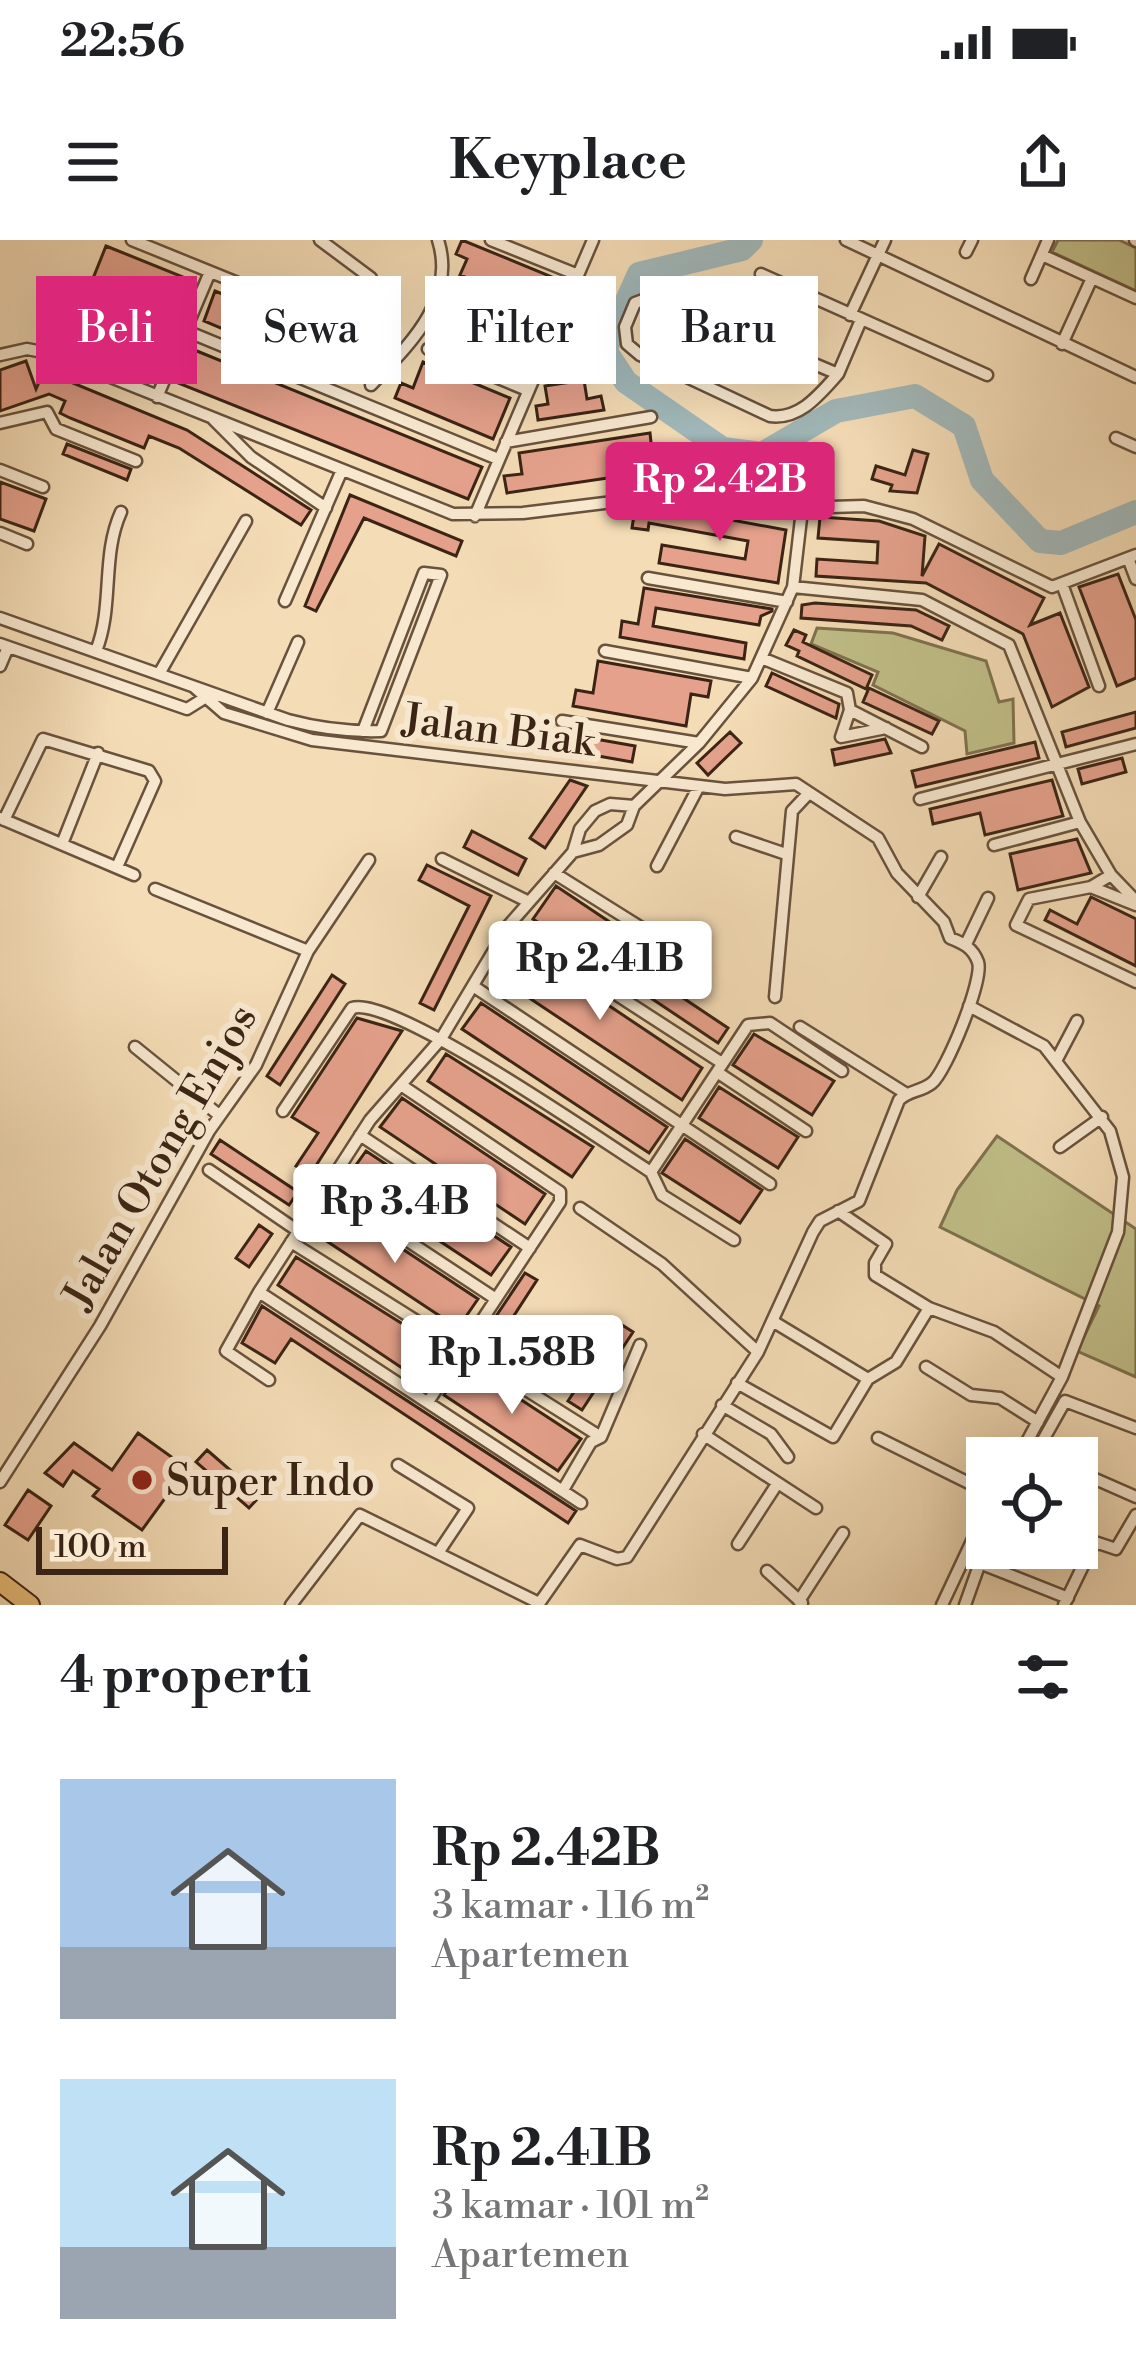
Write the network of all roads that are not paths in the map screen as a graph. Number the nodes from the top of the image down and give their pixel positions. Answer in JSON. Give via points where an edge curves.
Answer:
{"nodes":[{"id":1,"x":132,"y":240,"type":"edge"},
{"id":2,"x":320,"y":240,"type":"edge"},
{"id":3,"x":437,"y":240,"type":"edge"},
{"id":4,"x":491,"y":240,"type":"edge"},
{"id":5,"x":592,"y":240,"type":"edge"},
{"id":6,"x":846,"y":240,"type":"edge"},
{"id":7,"x":885,"y":240,"type":"edge"},
{"id":8,"x":1048,"y":240,"type":"edge"},
{"id":9,"x":1042,"y":255,"type":"junction"},
{"id":10,"x":878,"y":257,"type":"junction"},
{"id":11,"x":210,"y":272,"type":"junction"},
{"id":12,"x":761,"y":274,"type":"dead end"},
{"id":13,"x":578,"y":275,"type":"joint"},
{"id":14,"x":368,"y":276,"type":"edge"},
{"id":15,"x":221,"y":277,"type":"edge"},
{"id":16,"x":1092,"y":278,"type":"junction"},
{"id":17,"x":1030,"y":279,"type":"dead end"},
{"id":18,"x":1136,"y":298,"type":"edge"},
{"id":19,"x":197,"y":303,"type":"edge"},
{"id":20,"x":856,"y":318,"type":"junction"},
{"id":21,"x":197,"y":336,"type":"edge"},
{"id":22,"x":1061,"y":344,"type":"junction"},
{"id":23,"x":0,"y":356,"type":"edge"},
{"id":24,"x":838,"y":374,"type":"junction"},
{"id":25,"x":987,"y":375,"type":"dead end"},
{"id":26,"x":1136,"y":376,"type":"edge"},
{"id":27,"x":163,"y":384,"type":"edge"},
{"id":28,"x":513,"y":384,"type":"edge"},
{"id":29,"x":529,"y":384,"type":"edge"},
{"id":30,"x":371,"y":385,"type":"dead end"},
{"id":31,"x":527,"y":390,"type":"junction"},
{"id":32,"x":157,"y":397,"type":"junction"},
{"id":33,"x":652,"y":417,"type":"dead end"},
{"id":34,"x":213,"y":419,"type":"junction"},
{"id":35,"x":0,"y":424,"type":"edge"},
{"id":36,"x":1116,"y":438,"type":"dead end"},
{"id":37,"x":506,"y":442,"type":"junction"},
{"id":38,"x":1136,"y":447,"type":"edge"},
{"id":39,"x":498,"y":460,"type":"junction"},
{"id":40,"x":136,"y":461,"type":"dead end"},
{"id":41,"x":0,"y":470,"type":"edge"},
{"id":42,"x":342,"y":470,"type":"junction"},
{"id":43,"x":44,"y":487,"type":"dead end"},
{"id":44,"x":326,"y":508,"type":"junction"},
{"id":45,"x":802,"y":510,"type":"junction"},
{"id":46,"x":121,"y":512,"type":"dead end"},
{"id":47,"x":475,"y":516,"type":"junction"},
{"id":48,"x":246,"y":521,"type":"dead end"},
{"id":49,"x":0,"y":533,"type":"edge"},
{"id":50,"x":27,"y":544,"type":"dead end"},
{"id":51,"x":1132,"y":557,"type":"edge"},
{"id":52,"x":648,"y":578,"type":"dead end"},
{"id":53,"x":1136,"y":579,"type":"edge"},
{"id":54,"x":1062,"y":584,"type":"junction"},
{"id":55,"x":793,"y":587,"type":"junction"},
{"id":56,"x":285,"y":601,"type":"dead end"},
{"id":57,"x":787,"y":602,"type":"junction"},
{"id":58,"x":0,"y":618,"type":"edge"},
{"id":59,"x":298,"y":642,"type":"dead end"},
{"id":60,"x":4,"y":645,"type":"edge"},
{"id":61,"x":396,"y":648,"type":"junction"},
{"id":62,"x":96,"y":651,"type":"junction"},
{"id":63,"x":605,"y":651,"type":"dead end"},
{"id":64,"x":414,"y":654,"type":"junction"},
{"id":65,"x":764,"y":659,"type":"junction"},
{"id":66,"x":0,"y":666,"type":"edge"},
{"id":67,"x":159,"y":674,"type":"junction"},
{"id":68,"x":752,"y":678,"type":"junction"},
{"id":69,"x":1099,"y":686,"type":"dead end"},
{"id":70,"x":194,"y":687,"type":"junction"},
{"id":71,"x":203,"y":699,"type":"junction"},
{"id":72,"x":850,"y":710,"type":"junction"},
{"id":73,"x":267,"y":713,"type":"junction"},
{"id":74,"x":562,"y":721,"type":"dead end"},
{"id":75,"x":886,"y":728,"type":"junction"},
{"id":76,"x":363,"y":731,"type":"junction"},
{"id":77,"x":699,"y":743,"type":"junction"},
{"id":78,"x":1136,"y":744,"type":"edge"},
{"id":79,"x":922,"y":746,"type":"dead end"},
{"id":80,"x":98,"y":753,"type":"junction"},
{"id":81,"x":1057,"y":766,"type":"junction"},
{"id":82,"x":663,"y":782,"type":"junction"},
{"id":83,"x":699,"y":786,"type":"junction"},
{"id":84,"x":808,"y":794,"type":"junction"},
{"id":85,"x":920,"y":799,"type":"dead end"},
{"id":86,"x":634,"y":806,"type":"junction"},
{"id":87,"x":2,"y":819,"type":"edge"},
{"id":88,"x":1080,"y":822,"type":"junction"},
{"id":89,"x":736,"y":837,"type":"dead end"},
{"id":90,"x":62,"y":844,"type":"junction"},
{"id":91,"x":994,"y":845,"type":"dead end"},
{"id":92,"x":573,"y":852,"type":"junction"},
{"id":93,"x":786,"y":854,"type":"junction"},
{"id":94,"x":941,"y":857,"type":"dead end"},
{"id":95,"x":442,"y":859,"type":"dead end"},
{"id":96,"x":369,"y":860,"type":"dead end"},
{"id":97,"x":657,"y":866,"type":"dead end"},
{"id":98,"x":117,"y":867,"type":"junction"},
{"id":99,"x":554,"y":873,"type":"junction"},
{"id":100,"x":134,"y":874,"type":"dead end"},
{"id":101,"x":1111,"y":875,"type":"junction"},
{"id":102,"x":1091,"y":887,"type":"junction"},
{"id":103,"x":155,"y":890,"type":"dead end"},
{"id":104,"x":918,"y":897,"type":"junction"},
{"id":105,"x":988,"y":898,"type":"dead end"},
{"id":106,"x":527,"y":901,"type":"junction"},
{"id":107,"x":1136,"y":903,"type":"edge"},
{"id":108,"x":509,"y":925,"type":"junction"},
{"id":109,"x":645,"y":930,"type":"dead end"},
{"id":110,"x":966,"y":944,"type":"junction"},
{"id":111,"x":308,"y":951,"type":"junction"},
{"id":112,"x":1136,"y":982,"type":"edge"},
{"id":113,"x":473,"y":986,"type":"junction"},
{"id":114,"x":775,"y":997,"type":"dead end"},
{"id":115,"x":969,"y":1006,"type":"junction"},
{"id":116,"x":1077,"y":1021,"type":"dead end"},
{"id":117,"x":800,"y":1027,"type":"dead end"},
{"id":118,"x":441,"y":1039,"type":"junction"},
{"id":119,"x":135,"y":1047,"type":"dead end"},
{"id":120,"x":1056,"y":1061,"type":"junction"},
{"id":121,"x":720,"y":1068,"type":"junction"},
{"id":122,"x":842,"y":1071,"type":"dead end"},
{"id":123,"x":401,"y":1085,"type":"junction"},
{"id":124,"x":905,"y":1093,"type":"junction"},
{"id":125,"x":283,"y":1111,"type":"dead end"},
{"id":126,"x":219,"y":1115,"type":"junction"},
{"id":127,"x":1102,"y":1118,"type":"junction"},
{"id":128,"x":682,"y":1124,"type":"junction"},
{"id":129,"x":806,"y":1131,"type":"dead end"},
{"id":130,"x":361,"y":1135,"type":"junction"},
{"id":131,"x":1060,"y":1147,"type":"dead end"},
{"id":132,"x":209,"y":1170,"type":"dead end"},
{"id":133,"x":651,"y":1172,"type":"junction"},
{"id":134,"x":1123,"y":1177,"type":"junction"},
{"id":135,"x":770,"y":1184,"type":"dead end"},
{"id":136,"x":1136,"y":1185,"type":"edge"},
{"id":137,"x":326,"y":1187,"type":"junction"},
{"id":138,"x":580,"y":1208,"type":"dead end"},
{"id":139,"x":838,"y":1211,"type":"junction"},
{"id":140,"x":295,"y":1236,"type":"junction"},
{"id":141,"x":734,"y":1240,"type":"dead end"},
{"id":142,"x":530,"y":1248,"type":"junction"},
{"id":143,"x":259,"y":1292,"type":"junction"},
{"id":144,"x":496,"y":1299,"type":"junction"},
{"id":145,"x":929,"y":1308,"type":"junction"},
{"id":146,"x":774,"y":1322,"type":"junction"},
{"id":147,"x":640,"y":1345,"type":"dead end"},
{"id":148,"x":462,"y":1352,"type":"junction"},
{"id":149,"x":758,"y":1352,"type":"junction"},
{"id":150,"x":926,"y":1367,"type":"dead end"},
{"id":151,"x":1062,"y":1377,"type":"junction"},
{"id":152,"x":868,"y":1378,"type":"junction"},
{"id":153,"x":269,"y":1380,"type":"dead end"},
{"id":154,"x":737,"y":1383,"type":"junction"},
{"id":155,"x":428,"y":1402,"type":"junction"},
{"id":156,"x":722,"y":1405,"type":"junction"},
{"id":157,"x":1038,"y":1422,"type":"junction"},
{"id":158,"x":1136,"y":1428,"type":"edge"},
{"id":159,"x":703,"y":1434,"type":"junction"},
{"id":160,"x":601,"y":1437,"type":"junction"},
{"id":161,"x":1030,"y":1437,"type":"edge"},
{"id":162,"x":1048,"y":1437,"type":"edge"},
{"id":163,"x":878,"y":1438,"type":"dead end"},
{"id":164,"x":788,"y":1457,"type":"dead end"},
{"id":165,"x":398,"y":1465,"type":"dead end"},
{"id":166,"x":1098,"y":1480,"type":"edge"},
{"id":167,"x":0,"y":1482,"type":"edge"},
{"id":168,"x":966,"y":1482,"type":"edge"},
{"id":169,"x":777,"y":1484,"type":"junction"},
{"id":170,"x":562,"y":1490,"type":"junction"},
{"id":171,"x":1136,"y":1497,"type":"edge"},
{"id":172,"x":581,"y":1503,"type":"dead end"},
{"id":173,"x":816,"y":1508,"type":"dead end"},
{"id":174,"x":1136,"y":1515,"type":"edge"},
{"id":175,"x":843,"y":1533,"type":"dead end"},
{"id":176,"x":739,"y":1544,"type":"dead end"},
{"id":177,"x":1098,"y":1545,"type":"edge"},
{"id":178,"x":438,"y":1552,"type":"junction"},
{"id":179,"x":966,"y":1554,"type":"edge"},
{"id":180,"x":975,"y":1569,"type":"edge"},
{"id":181,"x":993,"y":1569,"type":"edge"},
{"id":182,"x":1081,"y":1569,"type":"edge"},
{"id":183,"x":766,"y":1571,"type":"dead end"},
{"id":184,"x":0,"y":1582,"type":"edge"},
{"id":185,"x":1066,"y":1601,"type":"edge"},
{"id":186,"x":802,"y":1603,"type":"edge"},
{"id":187,"x":538,"y":1604,"type":"edge"},
{"id":188,"x":30,"y":1605,"type":"edge"},
{"id":189,"x":291,"y":1605,"type":"edge"},
{"id":190,"x":942,"y":1605,"type":"edge"},
{"id":191,"x":964,"y":1605,"type":"edge"}],
"edges":[{"from":1,"to":11,"type":"street"},
{"from":2,"to":14,"type":"street"},
{"from":3,"to":30,"type":"street","via":[[435,304],[420,333]]},
{"from":4,"to":13,"type":"street"},
{"from":5,"to":13,"type":"street"},
{"from":6,"to":10,"type":"street"},
{"from":7,"to":10,"type":"street"},
{"from":8,"to":9,"type":"street"},
{"from":9,"to":16,"type":"street"},
{"from":9,"to":17,"type":"street"},
{"from":10,"to":20,"type":"street"},
{"from":10,"to":22,"type":"street"},
{"from":11,"to":15,"type":"street"},
{"from":11,"to":19,"type":"street"},
{"from":12,"to":20,"type":"street"},
{"from":16,"to":18,"type":"street"},
{"from":16,"to":22,"type":"street"},
{"from":20,"to":24,"type":"street"},
{"from":20,"to":25,"type":"street"},
{"from":21,"to":39,"type":"street"},
{"from":22,"to":26,"type":"street"},
{"from":23,"to":32,"type":"street","via":[[40,350]]},
{"from":24,"to":24,"type":"street","via":[[806,406],[770,416],[627,344],[625,327],[635,303],[654,296]]},
{"from":27,"to":32,"type":"street"},
{"from":28,"to":31,"type":"street"},
{"from":29,"to":31,"type":"street"},
{"from":31,"to":37,"type":"street"},
{"from":32,"to":34,"type":"street"},
{"from":33,"to":37,"type":"street"},
{"from":34,"to":42,"type":"street"},
{"from":34,"to":44,"type":"street","via":[[251,457]]},
{"from":35,"to":40,"type":"street","via":[[47,412],[56,429]]},
{"from":36,"to":38,"type":"street"},
{"from":37,"to":39,"type":"street"},
{"from":39,"to":47,"type":"street"},
{"from":41,"to":43,"type":"street"},
{"from":42,"to":44,"type":"street"},
{"from":42,"to":47,"type":"street"},
{"from":44,"to":56,"type":"street"},
{"from":45,"to":47,"type":"street","via":[[670,495]]},
{"from":45,"to":54,"type":"street","via":[[887,510],[1044,585]]},
{"from":45,"to":55,"type":"street"},
{"from":46,"to":62,"type":"street","via":[[110,535],[111,580]]},
{"from":48,"to":67,"type":"street"},
{"from":49,"to":50,"type":"street"},
{"from":51,"to":53,"type":"street"},
{"from":51,"to":54,"type":"street"},
{"from":52,"to":57,"type":"street"},
{"from":54,"to":69,"type":"street"},
{"from":55,"to":57,"type":"street"},
{"from":55,"to":81,"type":"street","via":[[922,599],[1001,640],[1015,651]]},
{"from":57,"to":65,"type":"street"},
{"from":58,"to":62,"type":"street","name":"Jalan Biak"},
{"from":59,"to":73,"type":"street"},
{"from":60,"to":66,"type":"street"},
{"from":60,"to":71,"type":"street","name":"Jalan Biak","via":[[187,709]]},
{"from":61,"to":64,"type":"street"},
{"from":61,"to":64,"type":"street","via":[[428,571],[443,577]]},
{"from":61,"to":76,"type":"street"},
{"from":62,"to":67,"type":"street","name":"Jalan Biak"},
{"from":63,"to":68,"type":"street"},
{"from":64,"to":76,"type":"street","name":"Jalan Biak","via":[[385,729]]},
{"from":65,"to":68,"type":"street"},
{"from":65,"to":72,"type":"street","via":[[847,693]]},
{"from":67,"to":70,"type":"street","name":"Jalan Biak"},
{"from":68,"to":77,"type":"street"},
{"from":70,"to":71,"type":"street","name":"Jalan Biak"},
{"from":70,"to":73,"type":"street","name":"Jalan Biak"},
{"from":71,"to":82,"type":"street","name":"Jalan Biak","via":[[240,720],[312,740]]},
{"from":72,"to":75,"type":"street"},
{"from":72,"to":75,"type":"street","via":[[841,737]]},
{"from":73,"to":76,"type":"street","name":"Jalan Biak"},
{"from":74,"to":77,"type":"street"},
{"from":75,"to":79,"type":"street"},
{"from":77,"to":82,"type":"street"},
{"from":78,"to":81,"type":"street"},
{"from":80,"to":87,"type":"street","via":[[43,739]]},
{"from":80,"to":90,"type":"street"},
{"from":80,"to":98,"type":"street","via":[[149,771],[155,781]]},
{"from":81,"to":85,"type":"street"},
{"from":81,"to":88,"type":"street"},
{"from":82,"to":83,"type":"street","name":"Jalan Biak"},
{"from":82,"to":86,"type":"street"},
{"from":83,"to":84,"type":"street","name":"Jalan Biak","via":[[796,784]]},
{"from":83,"to":97,"type":"street"},
{"from":84,"to":93,"type":"street","via":[[792,811]]},
{"from":84,"to":104,"type":"street","via":[[878,838]]},
{"from":86,"to":92,"type":"street","via":[[628,825]]},
{"from":86,"to":92,"type":"street","via":[[595,812]]},
{"from":87,"to":90,"type":"street"},
{"from":88,"to":91,"type":"street"},
{"from":88,"to":101,"type":"street"},
{"from":89,"to":93,"type":"street"},
{"from":90,"to":98,"type":"street"},
{"from":92,"to":99,"type":"street"},
{"from":93,"to":114,"type":"street"},
{"from":94,"to":104,"type":"street"},
{"from":95,"to":106,"type":"street"},
{"from":96,"to":111,"type":"street","name":"Jalan Otong Enjos"},
{"from":98,"to":100,"type":"street"},
{"from":99,"to":106,"type":"street"},
{"from":99,"to":109,"type":"street"},
{"from":101,"to":102,"type":"street"},
{"from":101,"to":107,"type":"street"},
{"from":102,"to":107,"type":"street"},
{"from":102,"to":112,"type":"street","via":[[1029,899],[1016,925]]},
{"from":103,"to":111,"type":"street"},
{"from":104,"to":110,"type":"street","via":[[950,938]]},
{"from":105,"to":110,"type":"street"},
{"from":106,"to":108,"type":"street"},
{"from":108,"to":113,"type":"street"},
{"from":108,"to":121,"type":"street"},
{"from":110,"to":115,"type":"street","via":[[979,964]]},
{"from":111,"to":126,"type":"street","name":"Jalan Otong Enjos","via":[[256,1065]]},
{"from":113,"to":118,"type":"street"},
{"from":113,"to":128,"type":"street"},
{"from":115,"to":120,"type":"street","via":[[1029,1035]]},
{"from":115,"to":124,"type":"street","via":[[935,1081]]},
{"from":116,"to":120,"type":"street"},
{"from":117,"to":124,"type":"street"},
{"from":118,"to":123,"type":"street"},
{"from":118,"to":125,"type":"street","via":[[380,1007],[352,1008]]},
{"from":118,"to":133,"type":"street"},
{"from":119,"to":126,"type":"street"},
{"from":120,"to":127,"type":"street"},
{"from":121,"to":122,"type":"street","via":[[759,1020]]},
{"from":121,"to":128,"type":"street"},
{"from":121,"to":129,"type":"street"},
{"from":123,"to":130,"type":"street"},
{"from":123,"to":142,"type":"street","via":[[560,1192]]},
{"from":124,"to":139,"type":"street","via":[[859,1201]]},
{"from":126,"to":167,"type":"street","name":"Jalan Otong Enjos"},
{"from":127,"to":131,"type":"street"},
{"from":127,"to":134,"type":"street"},
{"from":128,"to":133,"type":"street"},
{"from":128,"to":135,"type":"street"},
{"from":130,"to":137,"type":"street"},
{"from":130,"to":142,"type":"street"},
{"from":132,"to":140,"type":"street"},
{"from":133,"to":141,"type":"street","via":[[662,1195]]},
{"from":134,"to":136,"type":"street"},
{"from":134,"to":151,"type":"street","via":[[1118,1232]]},
{"from":137,"to":140,"type":"street"},
{"from":137,"to":144,"type":"street"},
{"from":138,"to":149,"type":"street","via":[[662,1264]]},
{"from":139,"to":145,"type":"street","via":[[886,1244],[875,1276]]},
{"from":139,"to":146,"type":"street","via":[[813,1232]]},
{"from":140,"to":143,"type":"street"},
{"from":140,"to":148,"type":"street"},
{"from":142,"to":144,"type":"street"},
{"from":143,"to":153,"type":"street","via":[[226,1351]]},
{"from":143,"to":155,"type":"street"},
{"from":144,"to":148,"type":"street"},
{"from":145,"to":151,"type":"street","via":[[994,1332]]},
{"from":145,"to":152,"type":"street","via":[[896,1362]]},
{"from":146,"to":149,"type":"street"},
{"from":146,"to":152,"type":"street"},
{"from":147,"to":160,"type":"street"},
{"from":148,"to":155,"type":"street"},
{"from":148,"to":160,"type":"street"},
{"from":149,"to":154,"type":"street"},
{"from":150,"to":157,"type":"street"},
{"from":151,"to":157,"type":"street"},
{"from":152,"to":154,"type":"street","via":[[831,1437]]},
{"from":154,"to":156,"type":"street"},
{"from":155,"to":170,"type":"street"},
{"from":156,"to":159,"type":"street"},
{"from":156,"to":164,"type":"street","via":[[771,1433]]},
{"from":157,"to":161,"type":"street"},
{"from":158,"to":162,"type":"street","via":[[1065,1401]]},
{"from":159,"to":169,"type":"street"},
{"from":159,"to":187,"type":"street","via":[[627,1557],[580,1545]]},
{"from":160,"to":170,"type":"street"},
{"from":163,"to":168,"type":"street"},
{"from":165,"to":178,"type":"street","via":[[468,1508]]},
{"from":166,"to":171,"type":"street"},
{"from":169,"to":173,"type":"street"},
{"from":169,"to":176,"type":"street"},
{"from":170,"to":172,"type":"street"},
{"from":174,"to":177,"type":"street","via":[[1123,1546]]},
{"from":175,"to":186,"type":"street"},
{"from":178,"to":187,"type":"street"},
{"from":178,"to":189,"type":"street","via":[[360,1515]]},
{"from":179,"to":190,"type":"street"},
{"from":180,"to":191,"type":"street"},
{"from":181,"to":185,"type":"street"},
{"from":182,"to":185,"type":"street"},
{"from":183,"to":186,"type":"street"},
{"from":184,"to":188,"type":"main road"}]}
